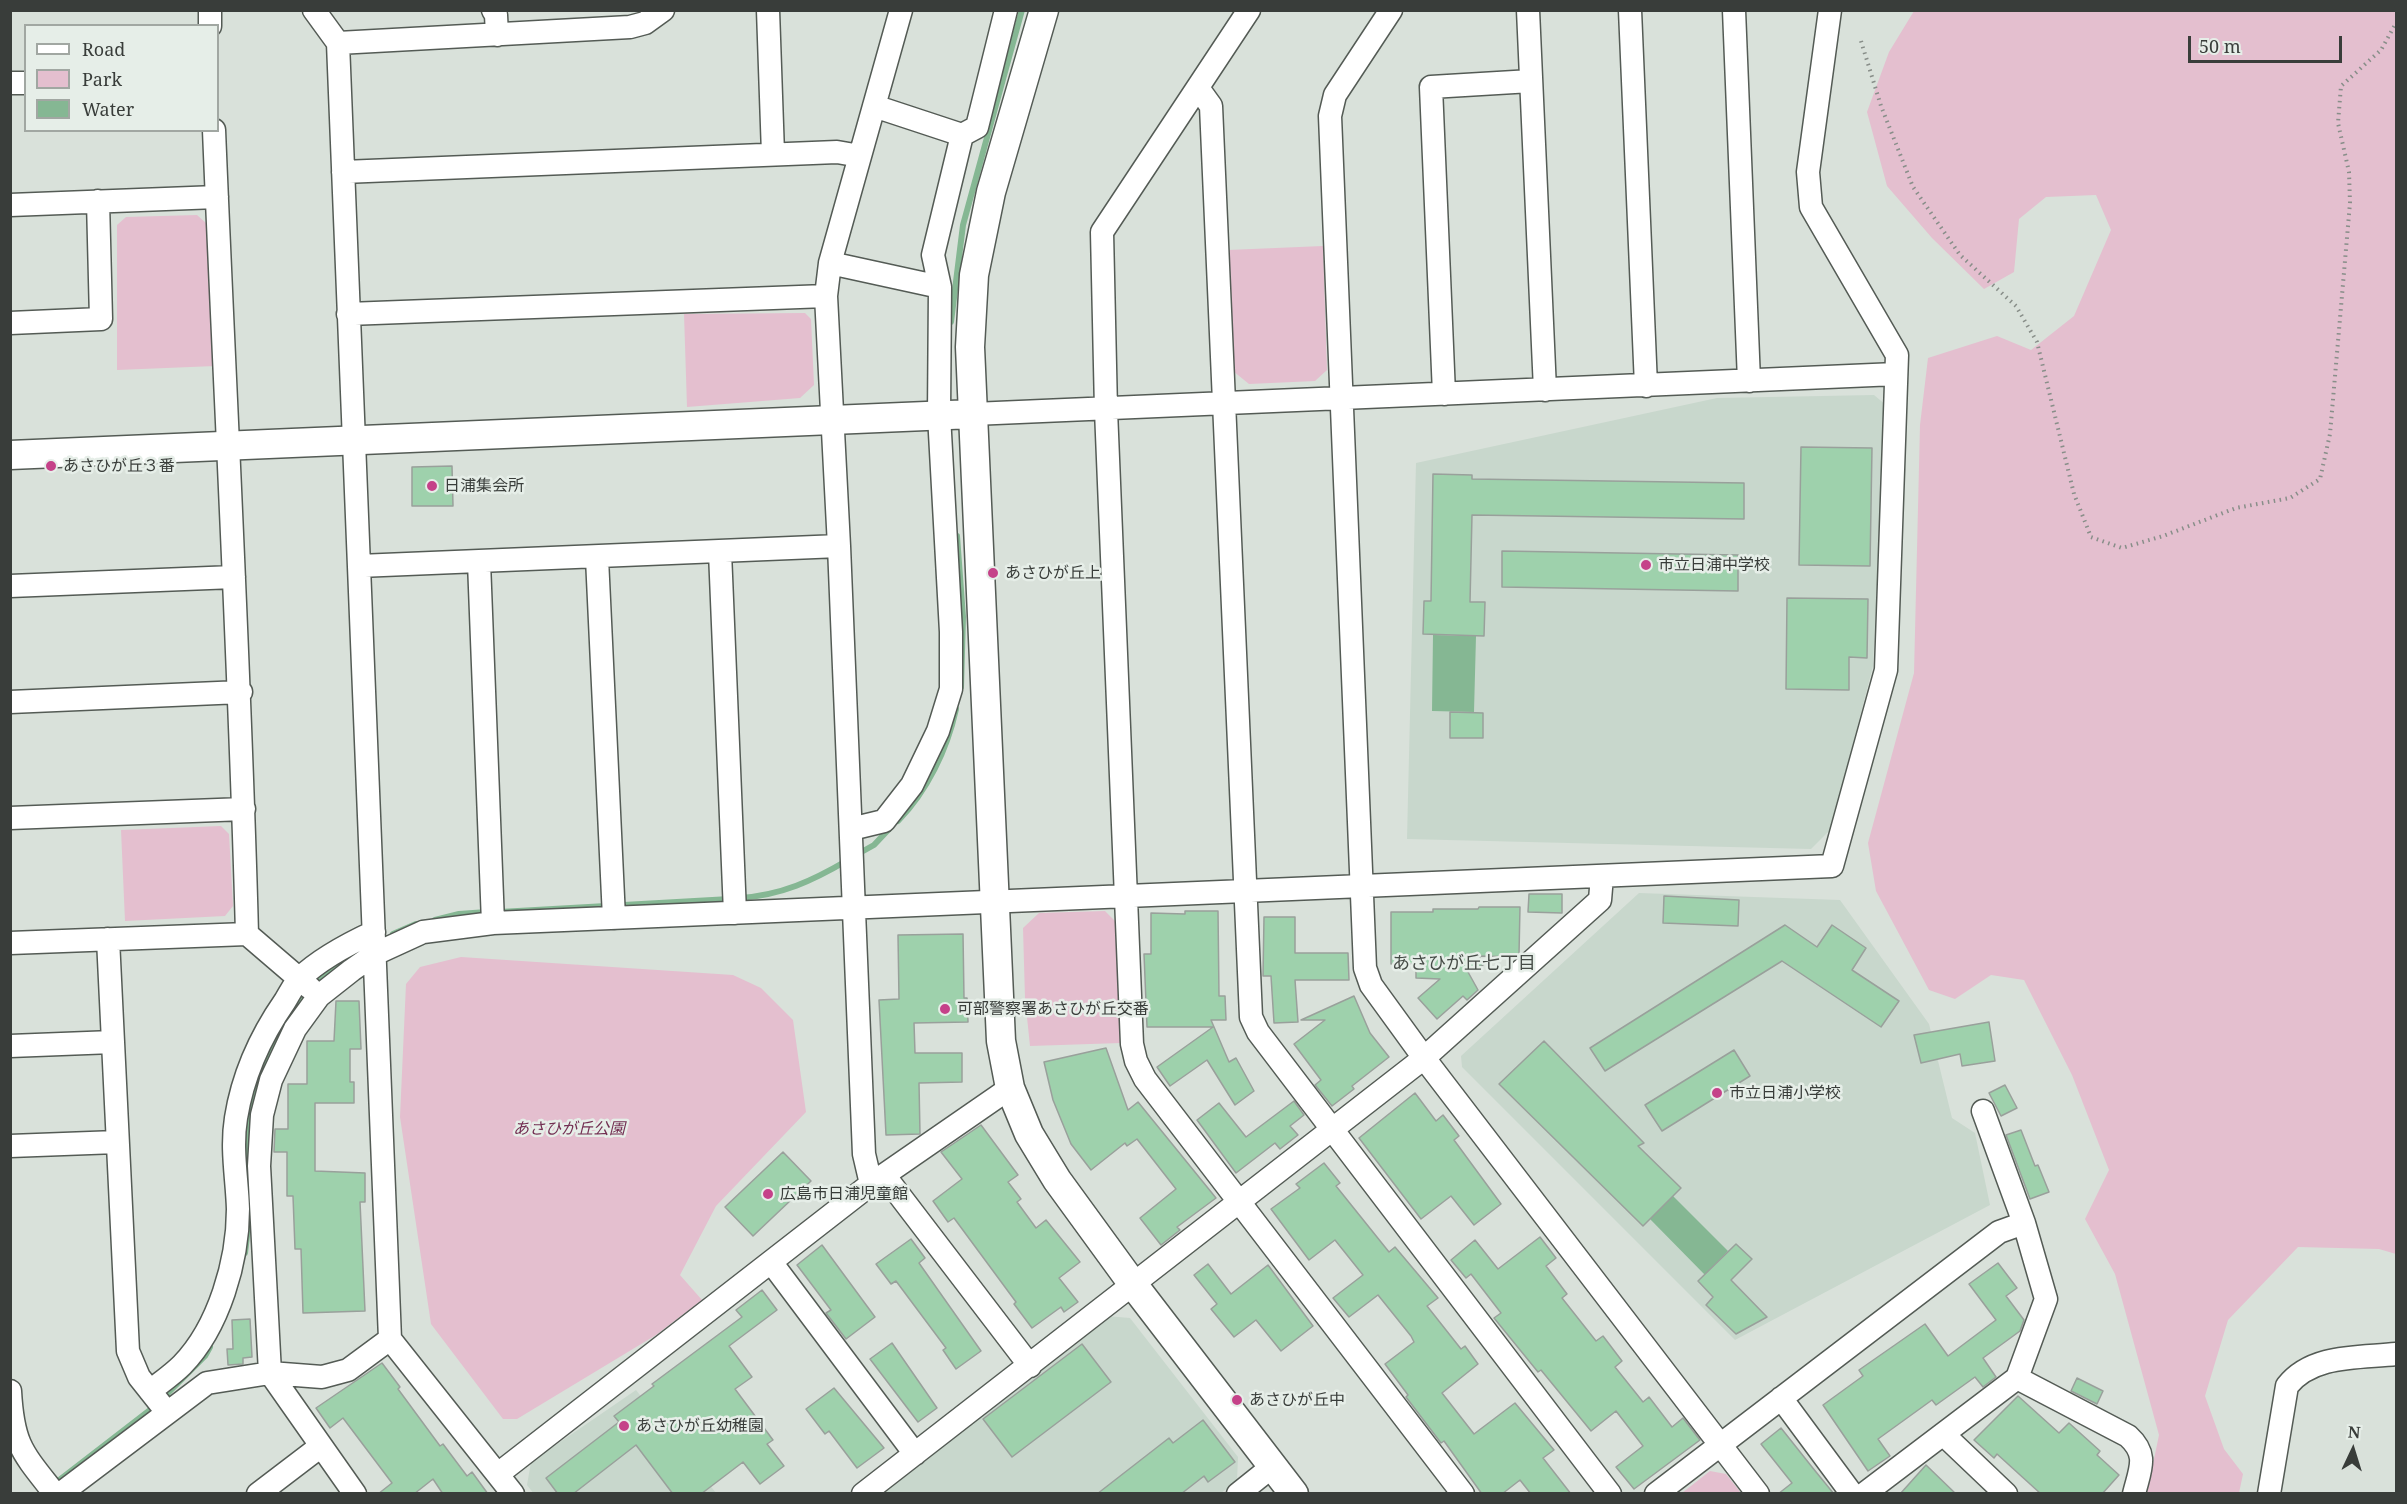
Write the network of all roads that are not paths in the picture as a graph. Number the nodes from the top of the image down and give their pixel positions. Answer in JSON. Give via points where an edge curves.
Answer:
{"nodes":[{"id":1,"x":314,"y":10,"type":"edge"},
{"id":2,"x":493,"y":10,"type":"edge"},
{"id":3,"x":663,"y":10,"type":"edge"},
{"id":4,"x":768,"y":10,"type":"edge"},
{"id":5,"x":901,"y":10,"type":"edge"},
{"id":6,"x":1006,"y":10,"type":"edge"},
{"id":7,"x":1044,"y":10,"type":"edge"},
{"id":8,"x":1249,"y":10,"type":"edge"},
{"id":9,"x":1391,"y":10,"type":"edge"},
{"id":10,"x":1528,"y":10,"type":"edge"},
{"id":11,"x":1630,"y":10,"type":"edge"},
{"id":12,"x":1734,"y":10,"type":"edge"},
{"id":13,"x":1830,"y":10,"type":"edge"},
{"id":14,"x":497,"y":35,"type":"junction"},
{"id":15,"x":338,"y":42,"type":"junction"},
{"id":16,"x":1531,"y":81,"type":"junction"},
{"id":17,"x":1198,"y":88,"type":"junction"},
{"id":18,"x":874,"y":106,"type":"junction"},
{"id":19,"x":214,"y":132,"type":"edge"},
{"id":20,"x":962,"y":135,"type":"junction"},
{"id":21,"x":773,"y":154,"type":"junction"},
{"id":22,"x":860,"y":156,"type":"junction"},
{"id":23,"x":343,"y":172,"type":"junction"},
{"id":24,"x":217,"y":197,"type":"junction"},
{"id":25,"x":98,"y":201,"type":"junction"},
{"id":26,"x":10,"y":205,"type":"edge"},
{"id":27,"x":830,"y":263,"type":"junction"},
{"id":28,"x":940,"y":287,"type":"junction"},
{"id":29,"x":826,"y":296,"type":"junction"},
{"id":30,"x":348,"y":314,"type":"junction"},
{"id":31,"x":10,"y":323,"type":"edge"},
{"id":32,"x":1896,"y":374,"type":"junction"},
{"id":33,"x":1749,"y":381,"type":"junction"},
{"id":34,"x":1646,"y":386,"type":"junction"},
{"id":35,"x":1545,"y":390,"type":"junction"},
{"id":36,"x":1444,"y":394,"type":"junction"},
{"id":37,"x":1341,"y":399,"type":"junction"},
{"id":38,"x":1223,"y":404,"type":"junction"},
{"id":39,"x":1107,"y":410,"type":"junction"},
{"id":40,"x":973,"y":414,"type":"junction"},
{"id":41,"x":939,"y":416,"type":"junction"},
{"id":42,"x":833,"y":420,"type":"junction"},
{"id":43,"x":353,"y":442,"type":"junction"},
{"id":44,"x":227,"y":446,"type":"junction"},
{"id":45,"x":10,"y":455,"type":"edge"},
{"id":46,"x":839,"y":546,"type":"junction"},
{"id":47,"x":720,"y":552,"type":"junction"},
{"id":48,"x":597,"y":558,"type":"junction"},
{"id":49,"x":479,"y":562,"type":"junction"},
{"id":50,"x":359,"y":566,"type":"junction"},
{"id":51,"x":234,"y":577,"type":"junction"},
{"id":52,"x":10,"y":586,"type":"edge"},
{"id":53,"x":241,"y":692,"type":"junction"},
{"id":54,"x":10,"y":702,"type":"edge"},
{"id":55,"x":244,"y":810,"type":"junction"},
{"id":56,"x":10,"y":819,"type":"edge"},
{"id":57,"x":851,"y":829,"type":"junction"},
{"id":58,"x":1602,"y":876,"type":"junction"},
{"id":59,"x":1361,"y":887,"type":"junction"},
{"id":60,"x":1246,"y":892,"type":"junction"},
{"id":61,"x":1127,"y":897,"type":"junction"},
{"id":62,"x":993,"y":903,"type":"junction"},
{"id":63,"x":854,"y":907,"type":"junction"},
{"id":64,"x":735,"y":912,"type":"junction"},
{"id":65,"x":614,"y":918,"type":"junction"},
{"id":66,"x":493,"y":923,"type":"junction"},
{"id":67,"x":247,"y":934,"type":"junction"},
{"id":68,"x":108,"y":939,"type":"junction"},
{"id":69,"x":10,"y":943,"type":"edge"},
{"id":70,"x":374,"y":943,"type":"junction"},
{"id":71,"x":300,"y":979,"type":"junction"},
{"id":72,"x":319,"y":996,"type":"junction"},
{"id":73,"x":113,"y":1042,"type":"junction"},
{"id":74,"x":10,"y":1046,"type":"edge"},
{"id":75,"x":1424,"y":1058,"type":"junction"},
{"id":76,"x":1010,"y":1088,"type":"junction"},
{"id":77,"x":1983,"y":1111,"type":"dead end"},
{"id":78,"x":1332,"y":1129,"type":"junction"},
{"id":79,"x":117,"y":1142,"type":"junction"},
{"id":80,"x":10,"y":1146,"type":"edge"},
{"id":81,"x":878,"y":1179,"type":"junction"},
{"id":82,"x":1240,"y":1200,"type":"junction"},
{"id":83,"x":2024,"y":1223,"type":"junction"},
{"id":84,"x":771,"y":1262,"type":"junction"},
{"id":85,"x":1132,"y":1283,"type":"junction"},
{"id":86,"x":390,"y":1339,"type":"junction"},
{"id":87,"x":2397,"y":1354,"type":"edge"},
{"id":88,"x":1030,"y":1366,"type":"junction"},
{"id":89,"x":270,"y":1373,"type":"junction"},
{"id":90,"x":2017,"y":1378,"type":"junction"},
{"id":91,"x":10,"y":1391,"type":"edge"},
{"id":92,"x":150,"y":1391,"type":"junction"},
{"id":93,"x":1781,"y":1398,"type":"junction"},
{"id":94,"x":166,"y":1411,"type":"junction"},
{"id":95,"x":1943,"y":1434,"type":"junction"},
{"id":96,"x":1720,"y":1445,"type":"junction"},
{"id":97,"x":321,"y":1446,"type":"junction"},
{"id":98,"x":915,"y":1454,"type":"junction"},
{"id":99,"x":1273,"y":1466,"type":"junction"},
{"id":100,"x":498,"y":1474,"type":"junction"},
{"id":101,"x":55,"y":1494,"type":"edge"},
{"id":102,"x":60,"y":1494,"type":"edge"},
{"id":103,"x":258,"y":1494,"type":"edge"},
{"id":104,"x":355,"y":1494,"type":"edge"},
{"id":105,"x":513,"y":1494,"type":"edge"},
{"id":106,"x":863,"y":1494,"type":"edge"},
{"id":107,"x":1238,"y":1494,"type":"edge"},
{"id":108,"x":1294,"y":1494,"type":"edge"},
{"id":109,"x":1463,"y":1494,"type":"edge"},
{"id":110,"x":1610,"y":1494,"type":"edge"},
{"id":111,"x":1656,"y":1494,"type":"edge"},
{"id":112,"x":1758,"y":1494,"type":"edge"},
{"id":113,"x":1852,"y":1494,"type":"edge"},
{"id":114,"x":1864,"y":1494,"type":"edge"},
{"id":115,"x":2006,"y":1494,"type":"edge"},
{"id":116,"x":2134,"y":1494,"type":"edge"},
{"id":117,"x":2269,"y":1494,"type":"edge"}],
"edges":[{"from":1,"to":15,"type":"street"},
{"from":2,"to":14,"type":"street"},
{"from":3,"to":14,"type":"street","via":[[645,23],[630,27]]},
{"from":4,"to":21,"type":"street"},
{"from":5,"to":18,"type":"street"},
{"from":6,"to":20,"type":"street","via":[[978,127]]},
{"from":7,"to":40,"type":"street","via":[[991,192],[974,275],[970,346]]},
{"from":8,"to":17,"type":"street"},
{"from":9,"to":37,"type":"street","via":[[1335,95],[1330,116]]},
{"from":10,"to":16,"type":"street"},
{"from":11,"to":34,"type":"street"},
{"from":12,"to":33,"type":"street"},
{"from":13,"to":32,"type":"street","via":[[1808,172],[1810,207],[1897,355]]},
{"from":14,"to":15,"type":"street"},
{"from":15,"to":23,"type":"street"},
{"from":16,"to":35,"type":"street"},
{"from":16,"to":36,"type":"street","via":[[1431,87]]},
{"from":17,"to":38,"type":"street","via":[[1211,106]]},
{"from":17,"to":39,"type":"street","via":[[1102,232]]},
{"from":18,"to":20,"type":"street"},
{"from":18,"to":22,"type":"street"},
{"from":19,"to":24,"type":"street"},
{"from":20,"to":28,"type":"street","via":[[933,255]]},
{"from":21,"to":22,"type":"street","via":[[837,152]]},
{"from":21,"to":23,"type":"street"},
{"from":22,"to":27,"type":"street"},
{"from":23,"to":30,"type":"street"},
{"from":24,"to":25,"type":"street"},
{"from":24,"to":44,"type":"street"},
{"from":25,"to":26,"type":"street"},
{"from":25,"to":31,"type":"street","via":[[101,319]]},
{"from":27,"to":28,"type":"street"},
{"from":27,"to":29,"type":"street"},
{"from":28,"to":41,"type":"street"},
{"from":29,"to":30,"type":"street"},
{"from":29,"to":42,"type":"street"},
{"from":30,"to":43,"type":"street"},
{"from":32,"to":33,"type":"street"},
{"from":32,"to":58,"type":"street","via":[[1886,670],[1832,866]]},
{"from":33,"to":34,"type":"street"},
{"from":34,"to":35,"type":"street"},
{"from":35,"to":36,"type":"street"},
{"from":36,"to":37,"type":"street"},
{"from":37,"to":38,"type":"street"},
{"from":37,"to":59,"type":"street"},
{"from":38,"to":39,"type":"street"},
{"from":38,"to":60,"type":"street"},
{"from":39,"to":40,"type":"street"},
{"from":39,"to":61,"type":"street"},
{"from":40,"to":41,"type":"street"},
{"from":40,"to":62,"type":"street"},
{"from":41,"to":42,"type":"street"},
{"from":41,"to":57,"type":"street","via":[[951,689],[938,731],[912,785],[884,821]]},
{"from":42,"to":43,"type":"street"},
{"from":42,"to":46,"type":"street"},
{"from":43,"to":44,"type":"street"},
{"from":43,"to":50,"type":"street"},
{"from":44,"to":45,"type":"street"},
{"from":44,"to":51,"type":"street"},
{"from":46,"to":47,"type":"street"},
{"from":46,"to":57,"type":"street"},
{"from":47,"to":48,"type":"street"},
{"from":47,"to":64,"type":"street"},
{"from":48,"to":49,"type":"street"},
{"from":48,"to":65,"type":"street"},
{"from":49,"to":50,"type":"street"},
{"from":49,"to":66,"type":"street"},
{"from":50,"to":70,"type":"street"},
{"from":51,"to":52,"type":"street"},
{"from":51,"to":53,"type":"street"},
{"from":53,"to":54,"type":"street"},
{"from":53,"to":55,"type":"street"},
{"from":55,"to":56,"type":"street"},
{"from":55,"to":67,"type":"street"},
{"from":57,"to":63,"type":"street"},
{"from":58,"to":59,"type":"street"},
{"from":58,"to":75,"type":"street","via":[[1600,900]]},
{"from":59,"to":60,"type":"street"},
{"from":59,"to":75,"type":"street","via":[[1365,968],[1371,985]]},
{"from":60,"to":61,"type":"street"},
{"from":60,"to":78,"type":"street","via":[[1251,1017],[1258,1032]]},
{"from":61,"to":62,"type":"street"},
{"from":61,"to":82,"type":"street","via":[[1132,1044],[1136,1061],[1145,1079]]},
{"from":62,"to":63,"type":"street"},
{"from":62,"to":76,"type":"street","via":[[1001,1041]]},
{"from":63,"to":64,"type":"street"},
{"from":63,"to":81,"type":"street","via":[[864,1154]]},
{"from":64,"to":65,"type":"street"},
{"from":65,"to":66,"type":"street"},
{"from":66,"to":70,"type":"street"},
{"from":67,"to":68,"type":"street"},
{"from":67,"to":71,"type":"street"},
{"from":68,"to":69,"type":"street"},
{"from":68,"to":73,"type":"street"},
{"from":70,"to":71,"type":"street","via":[[341,947]]},
{"from":70,"to":72,"type":"street"},
{"from":70,"to":86,"type":"street"},
{"from":71,"to":72,"type":"street"},
{"from":71,"to":92,"type":"street","via":[[265,1030],[246,1074],[236,1119],[233,1160],[238,1209],[234,1250],[223,1293],[207,1331],[183,1365]]},
{"from":72,"to":89,"type":"street","via":[[295,1029],[271,1080],[262,1115],[259,1166]]},
{"from":73,"to":74,"type":"street"},
{"from":73,"to":79,"type":"street"},
{"from":75,"to":78,"type":"street"},
{"from":75,"to":96,"type":"street"},
{"from":76,"to":81,"type":"street"},
{"from":76,"to":85,"type":"street","via":[[1029,1134],[1057,1180]]},
{"from":77,"to":83,"type":"street"},
{"from":78,"to":82,"type":"street"},
{"from":78,"to":110,"type":"street"},
{"from":79,"to":80,"type":"street"},
{"from":79,"to":92,"type":"street","via":[[128,1351]]},
{"from":81,"to":84,"type":"street"},
{"from":81,"to":88,"type":"street"},
{"from":82,"to":85,"type":"street"},
{"from":82,"to":109,"type":"street"},
{"from":83,"to":90,"type":"street","via":[[2046,1299]]},
{"from":83,"to":93,"type":"street","via":[[1999,1232]]},
{"from":84,"to":98,"type":"street"},
{"from":84,"to":100,"type":"street"},
{"from":85,"to":88,"type":"street"},
{"from":85,"to":99,"type":"street"},
{"from":86,"to":89,"type":"street","via":[[348,1370],[322,1377]]},
{"from":86,"to":100,"type":"street"},
{"from":87,"to":117,"type":"street","via":[[2319,1362],[2296,1373],[2287,1386]]},
{"from":88,"to":98,"type":"street"},
{"from":89,"to":94,"type":"street","via":[[207,1383]]},
{"from":89,"to":97,"type":"street"},
{"from":90,"to":95,"type":"street"},
{"from":90,"to":116,"type":"street","via":[[2140,1446],[2142,1464]]},
{"from":91,"to":101,"type":"street","via":[[12,1424],[22,1452]]},
{"from":92,"to":94,"type":"street"},
{"from":93,"to":96,"type":"street"},
{"from":93,"to":113,"type":"street"},
{"from":94,"to":102,"type":"street"},
{"from":95,"to":114,"type":"street"},
{"from":95,"to":115,"type":"street"},
{"from":96,"to":111,"type":"street"},
{"from":96,"to":112,"type":"street"},
{"from":97,"to":103,"type":"street"},
{"from":97,"to":104,"type":"street"},
{"from":98,"to":106,"type":"street"},
{"from":99,"to":107,"type":"street"},
{"from":99,"to":108,"type":"street"},
{"from":100,"to":105,"type":"street"}]}
